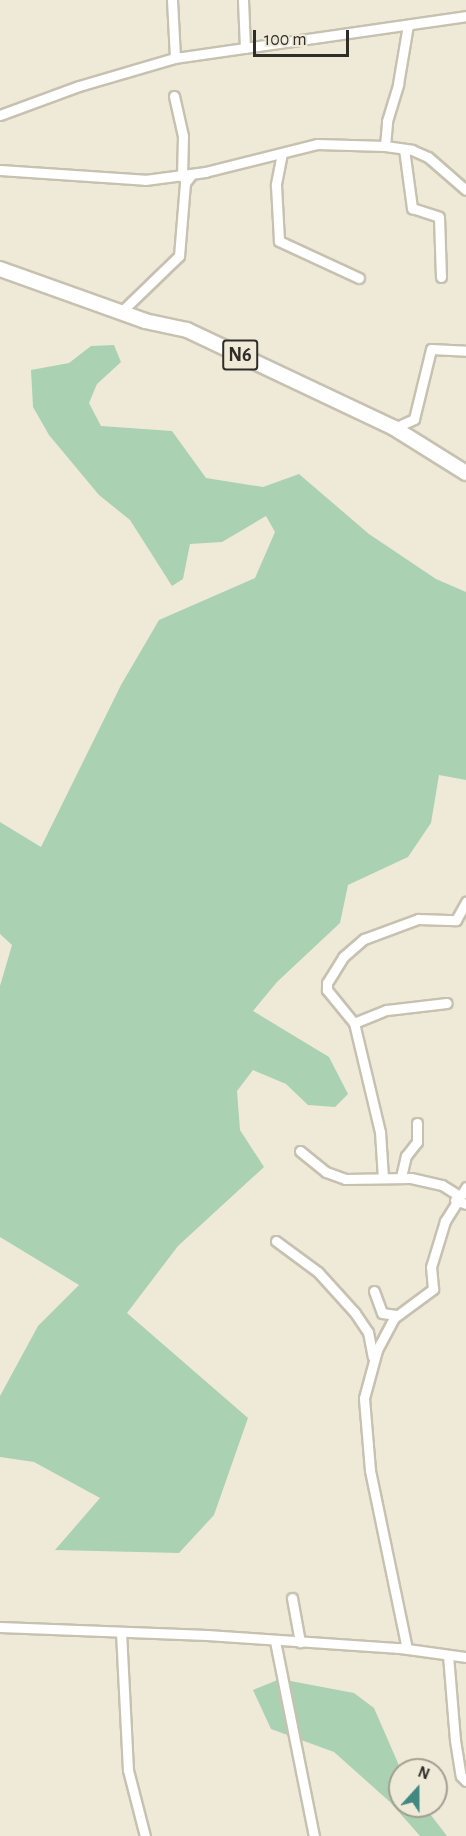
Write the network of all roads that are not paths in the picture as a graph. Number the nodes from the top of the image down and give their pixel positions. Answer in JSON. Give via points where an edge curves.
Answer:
{"nodes":[{"id":1,"x":172,"y":0,"type":"edge"},
{"id":2,"x":243,"y":0,"type":"edge"},
{"id":3,"x":465,"y":12,"type":"edge"},
{"id":4,"x":408,"y":25,"type":"junction"},
{"id":5,"x":245,"y":48,"type":"junction"},
{"id":6,"x":175,"y":58,"type":"junction"},
{"id":7,"x":174,"y":96,"type":"dead end"},
{"id":8,"x":0,"y":116,"type":"edge"},
{"id":9,"x":385,"y":146,"type":"junction"},
{"id":10,"x":404,"y":149,"type":"junction"},
{"id":11,"x":282,"y":153,"type":"junction"},
{"id":12,"x":0,"y":170,"type":"edge"},
{"id":13,"x":192,"y":174,"type":"junction"},
{"id":14,"x":182,"y":177,"type":"junction"},
{"id":15,"x":466,"y":190,"type":"edge"},
{"id":16,"x":0,"y":270,"type":"edge"},
{"id":17,"x":441,"y":277,"type":"dead end"},
{"id":18,"x":359,"y":278,"type":"dead end"},
{"id":19,"x":123,"y":310,"type":"junction"},
{"id":20,"x":466,"y":351,"type":"edge"},
{"id":21,"x":394,"y":428,"type":"junction"},
{"id":22,"x":466,"y":473,"type":"edge"},
{"id":23,"x":466,"y":902,"type":"edge"},
{"id":24,"x":464,"y":916,"type":"edge"},
{"id":25,"x":447,"y":1003,"type":"dead end"},
{"id":26,"x":354,"y":1023,"type":"junction"},
{"id":27,"x":417,"y":1123,"type":"dead end"},
{"id":28,"x":300,"y":1151,"type":"dead end"},
{"id":29,"x":401,"y":1177,"type":"junction"},
{"id":30,"x":383,"y":1178,"type":"junction"},
{"id":31,"x":466,"y":1186,"type":"edge"},
{"id":32,"x":457,"y":1198,"type":"junction"},
{"id":33,"x":466,"y":1204,"type":"edge"},
{"id":34,"x":276,"y":1241,"type":"dead end"},
{"id":35,"x":374,"y":1291,"type":"dead end"},
{"id":36,"x":396,"y":1315,"type":"junction"},
{"id":37,"x":373,"y":1362,"type":"junction"},
{"id":38,"x":292,"y":1598,"type":"dead end"},
{"id":39,"x":0,"y":1627,"type":"edge"},
{"id":40,"x":122,"y":1632,"type":"junction"},
{"id":41,"x":275,"y":1641,"type":"junction"},
{"id":42,"x":300,"y":1642,"type":"junction"},
{"id":43,"x":407,"y":1649,"type":"junction"},
{"id":44,"x":448,"y":1655,"type":"junction"},
{"id":45,"x":466,"y":1657,"type":"edge"},
{"id":46,"x":466,"y":1781,"type":"edge"},
{"id":47,"x":145,"y":1836,"type":"edge"},
{"id":48,"x":314,"y":1836,"type":"edge"}],
"edges":[{"from":1,"to":6,"type":"street"},
{"from":2,"to":5,"type":"street"},
{"from":3,"to":4,"type":"street"},
{"from":4,"to":5,"type":"street"},
{"from":4,"to":9,"type":"street"},
{"from":5,"to":6,"type":"street"},
{"from":6,"to":8,"type":"street","via":[[79,86]]},
{"from":7,"to":14,"type":"street","via":[[183,136]]},
{"from":9,"to":10,"type":"street"},
{"from":9,"to":11,"type":"street","via":[[317,144]]},
{"from":10,"to":15,"type":"street","via":[[428,158]]},
{"from":10,"to":17,"type":"street","via":[[412,208],[439,217]]},
{"from":11,"to":13,"type":"street"},
{"from":11,"to":18,"type":"street","via":[[276,185],[279,242]]},
{"from":12,"to":14,"type":"street","via":[[145,180]]},
{"from":13,"to":14,"type":"street"},
{"from":13,"to":19,"type":"street","via":[[185,183],[178,256]]},
{"from":16,"to":19,"type":"highway","number":"N6"},
{"from":19,"to":21,"type":"highway","number":"N6","via":[[146,321],[187,330]]},
{"from":20,"to":21,"type":"street","via":[[431,349],[414,419]]},
{"from":21,"to":22,"type":"highway","number":"N6"},
{"from":23,"to":24,"type":"street"},
{"from":24,"to":26,"type":"street","via":[[399,925],[364,939],[344,957],[326,987]]},
{"from":25,"to":26,"type":"street","via":[[387,1010]]},
{"from":26,"to":30,"type":"street","via":[[383,1152]]},
{"from":27,"to":29,"type":"street","via":[[417,1142],[406,1156]]},
{"from":28,"to":30,"type":"street","via":[[326,1172],[345,1179]]},
{"from":29,"to":30,"type":"street"},
{"from":29,"to":32,"type":"street","via":[[442,1185]]},
{"from":31,"to":32,"type":"street"},
{"from":32,"to":33,"type":"street"},
{"from":32,"to":36,"type":"street","via":[[431,1267],[433,1289]]},
{"from":34,"to":37,"type":"street","via":[[318,1272],[355,1313],[368,1332]]},
{"from":35,"to":36,"type":"street","via":[[382,1312]]},
{"from":36,"to":37,"type":"street"},
{"from":37,"to":43,"type":"street","via":[[364,1398],[367,1449]]},
{"from":38,"to":42,"type":"street"},
{"from":39,"to":40,"type":"street"},
{"from":40,"to":41,"type":"street"},
{"from":40,"to":47,"type":"street","via":[[128,1770]]},
{"from":41,"to":42,"type":"street"},
{"from":41,"to":48,"type":"street"},
{"from":42,"to":43,"type":"street"},
{"from":43,"to":44,"type":"street"},
{"from":44,"to":45,"type":"street"},
{"from":44,"to":46,"type":"street","via":[[455,1740],[461,1776]]}]}
